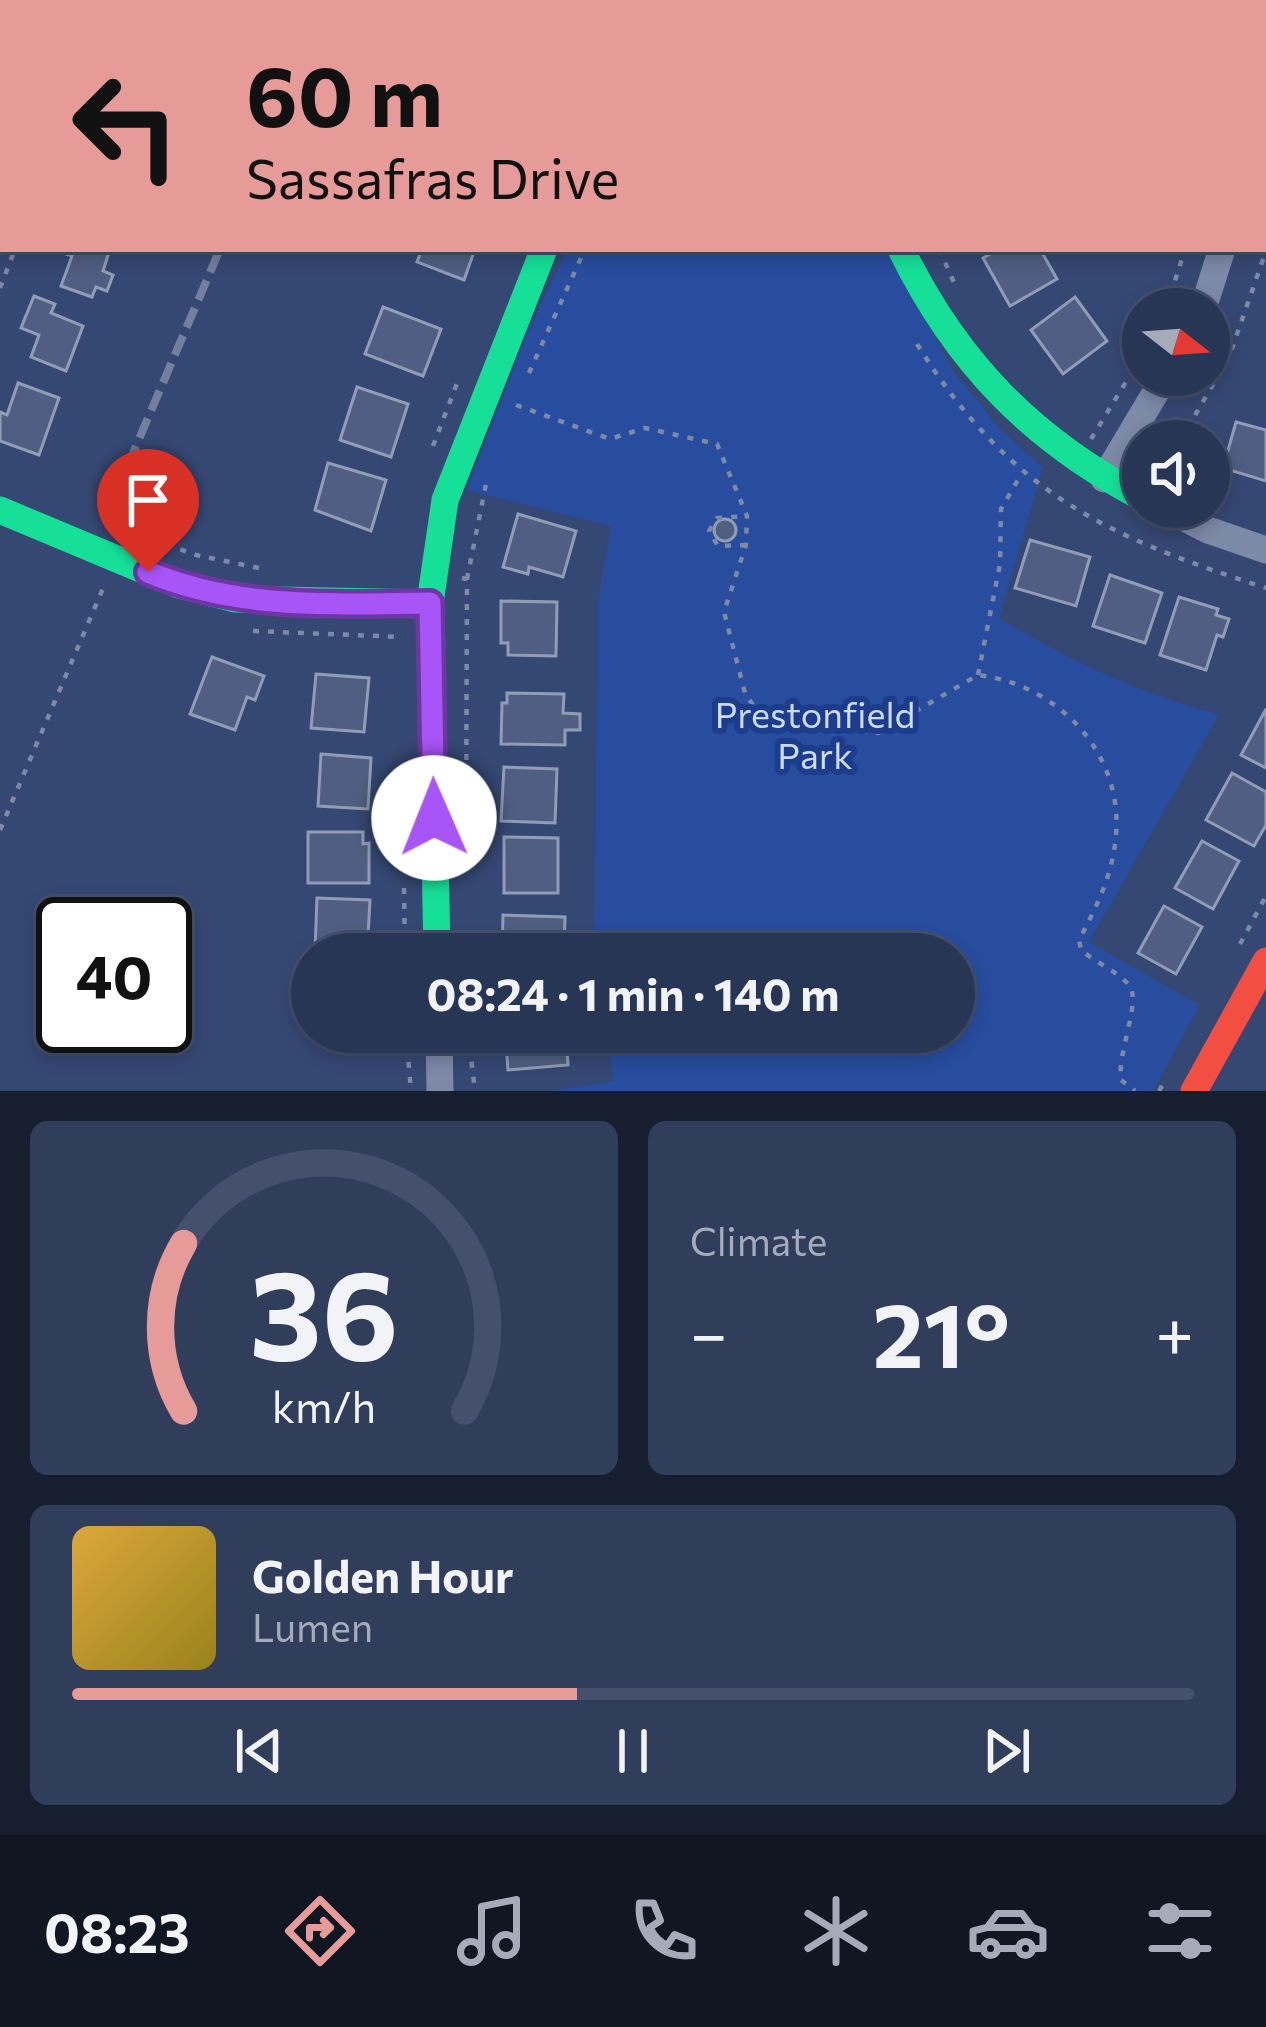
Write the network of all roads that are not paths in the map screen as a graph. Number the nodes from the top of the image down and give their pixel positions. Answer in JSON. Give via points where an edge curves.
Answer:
{"nodes":[{"id":1,"x":543,"y":252,"type":"edge"},
{"id":2,"x":902,"y":252,"type":"edge"},
{"id":3,"x":1221,"y":252,"type":"edge"},
{"id":4,"x":1210,"y":288,"type":"edge"},
{"id":5,"x":1153,"y":396,"type":"edge"},
{"id":6,"x":1104,"y":479,"type":"junction"},
{"id":7,"x":1122,"y":496,"type":"edge"},
{"id":8,"x":0,"y":510,"type":"edge"},
{"id":9,"x":1204,"y":528,"type":"edge"},
{"id":10,"x":1266,"y":550,"type":"edge"},
{"id":11,"x":430,"y":603,"type":"junction"},
{"id":12,"x":437,"y":933,"type":"edge"},
{"id":13,"x":1266,"y":961,"type":"edge"},
{"id":14,"x":439,"y":1053,"type":"edge"},
{"id":15,"x":440,"y":1091,"type":"edge"},
{"id":16,"x":1194,"y":1091,"type":"edge"}],
"edges":[{"from":1,"to":11,"type":"street","via":[[445,500]]},
{"from":2,"to":6,"type":"street","via":[[920,293],[982,382],[1020,422]]},
{"from":3,"to":4,"type":"street"},
{"from":5,"to":6,"type":"street"},
{"from":6,"to":7,"type":"street"},
{"from":8,"to":11,"type":"street","via":[[179,585],[259,603]]},
{"from":9,"to":10,"type":"street"},
{"from":11,"to":12,"type":"street"},
{"from":13,"to":16,"type":"street"},
{"from":14,"to":15,"type":"street"}]}
